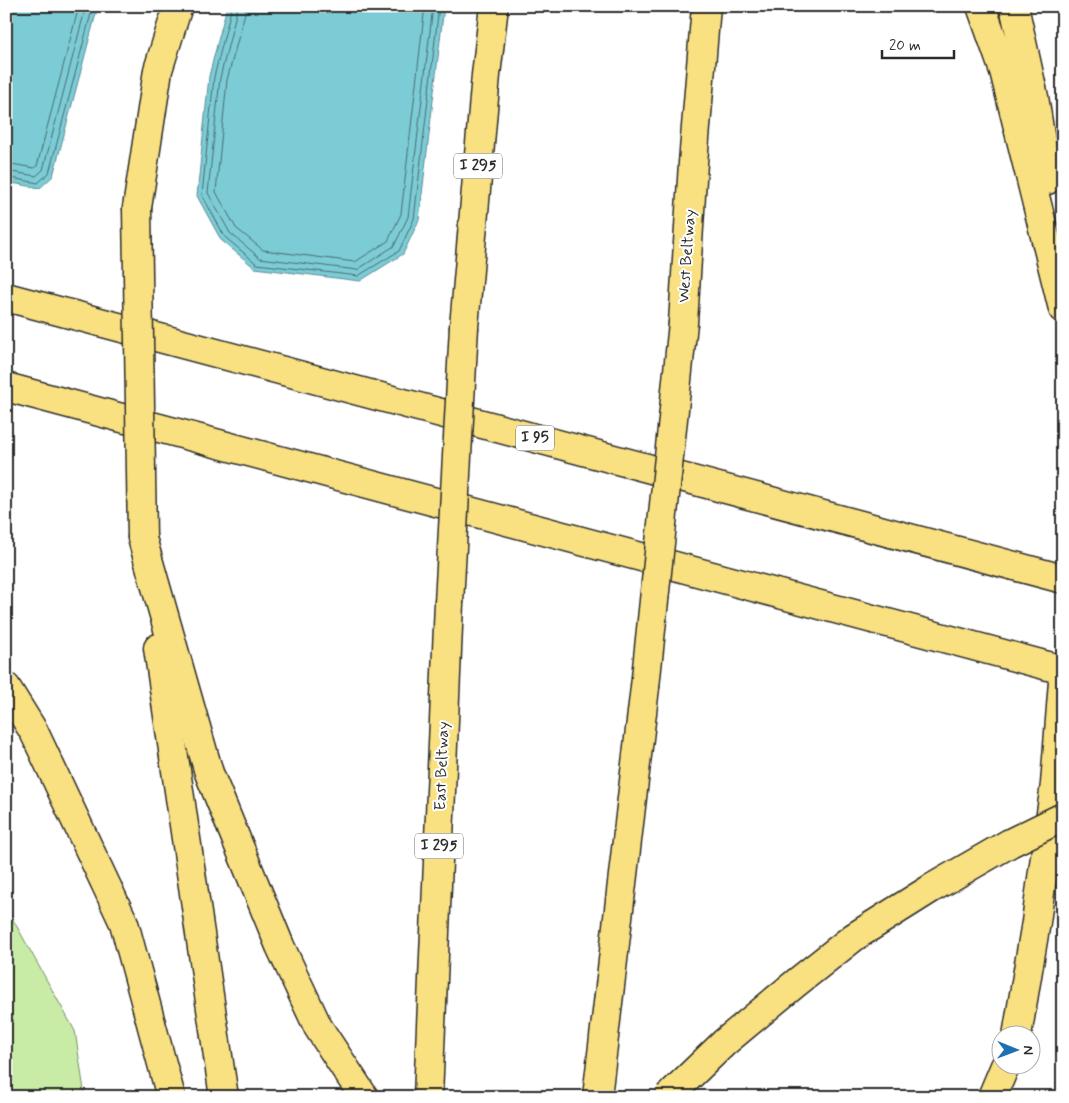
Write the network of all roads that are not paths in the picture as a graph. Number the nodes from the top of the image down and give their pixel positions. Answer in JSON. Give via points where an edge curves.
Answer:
{"nodes":[{"id":1,"x":178,"y":6,"type":"edge"},
{"id":2,"x":494,"y":6,"type":"edge"},
{"id":3,"x":706,"y":6,"type":"edge"},
{"id":4,"x":981,"y":6,"type":"edge"},
{"id":5,"x":1014,"y":6,"type":"edge"},
{"id":6,"x":1063,"y":288,"type":"edge"},
{"id":7,"x":6,"y":297,"type":"edge"},
{"id":8,"x":1063,"y":308,"type":"edge"},
{"id":9,"x":6,"y":386,"type":"edge"},
{"id":10,"x":142,"y":538,"type":"junction"},
{"id":11,"x":1063,"y":579,"type":"edge"},
{"id":12,"x":1063,"y":670,"type":"edge"},
{"id":13,"x":1063,"y":682,"type":"edge"},
{"id":14,"x":6,"y":687,"type":"edge"},
{"id":15,"x":1063,"y":817,"type":"edge"},
{"id":16,"x":1019,"y":1026,"type":"edge"},
{"id":17,"x":1001,"y":1076,"type":"edge"},
{"id":18,"x":1010,"y":1076,"type":"edge"},
{"id":19,"x":428,"y":1093,"type":"edge"},
{"id":20,"x":171,"y":1097,"type":"edge"},
{"id":21,"x":224,"y":1097,"type":"edge"},
{"id":22,"x":364,"y":1097,"type":"edge"},
{"id":23,"x":597,"y":1097,"type":"edge"},
{"id":24,"x":668,"y":1097,"type":"edge"},
{"id":25,"x":992,"y":1097,"type":"edge"},
{"id":26,"x":1007,"y":1097,"type":"edge"}],
"edges":[{"from":1,"to":10,"type":"highway","bridge":true,"via":[[158,70],[137,208]]},
{"from":2,"to":19,"type":"highway","name":"East Beltway","number":"I 295","bridge":true,"via":[[464,327]]},
{"from":3,"to":23,"type":"highway","name":"West Beltway","bridge":true,"via":[[683,323]]},
{"from":4,"to":8,"type":"highway","via":[[1004,71]]},
{"from":5,"to":6,"type":"highway","via":[[1034,97]]},
{"from":7,"to":11,"type":"highway","number":"I 95"},
{"from":9,"to":12,"type":"highway"},
{"from":10,"to":21,"type":"highway"},
{"from":10,"to":22,"type":"highway","via":[[208,773],[280,946],[318,1027]]},
{"from":13,"to":16,"type":"highway","via":[[1055,784]]},
{"from":14,"to":20,"type":"highway","via":[[34,732],[124,923]]},
{"from":15,"to":24,"type":"highway","bridge":true,"via":[[1010,843],[854,937],[725,1042]]},
{"from":17,"to":25,"type":"highway"},
{"from":18,"to":26,"type":"highway"}]}
